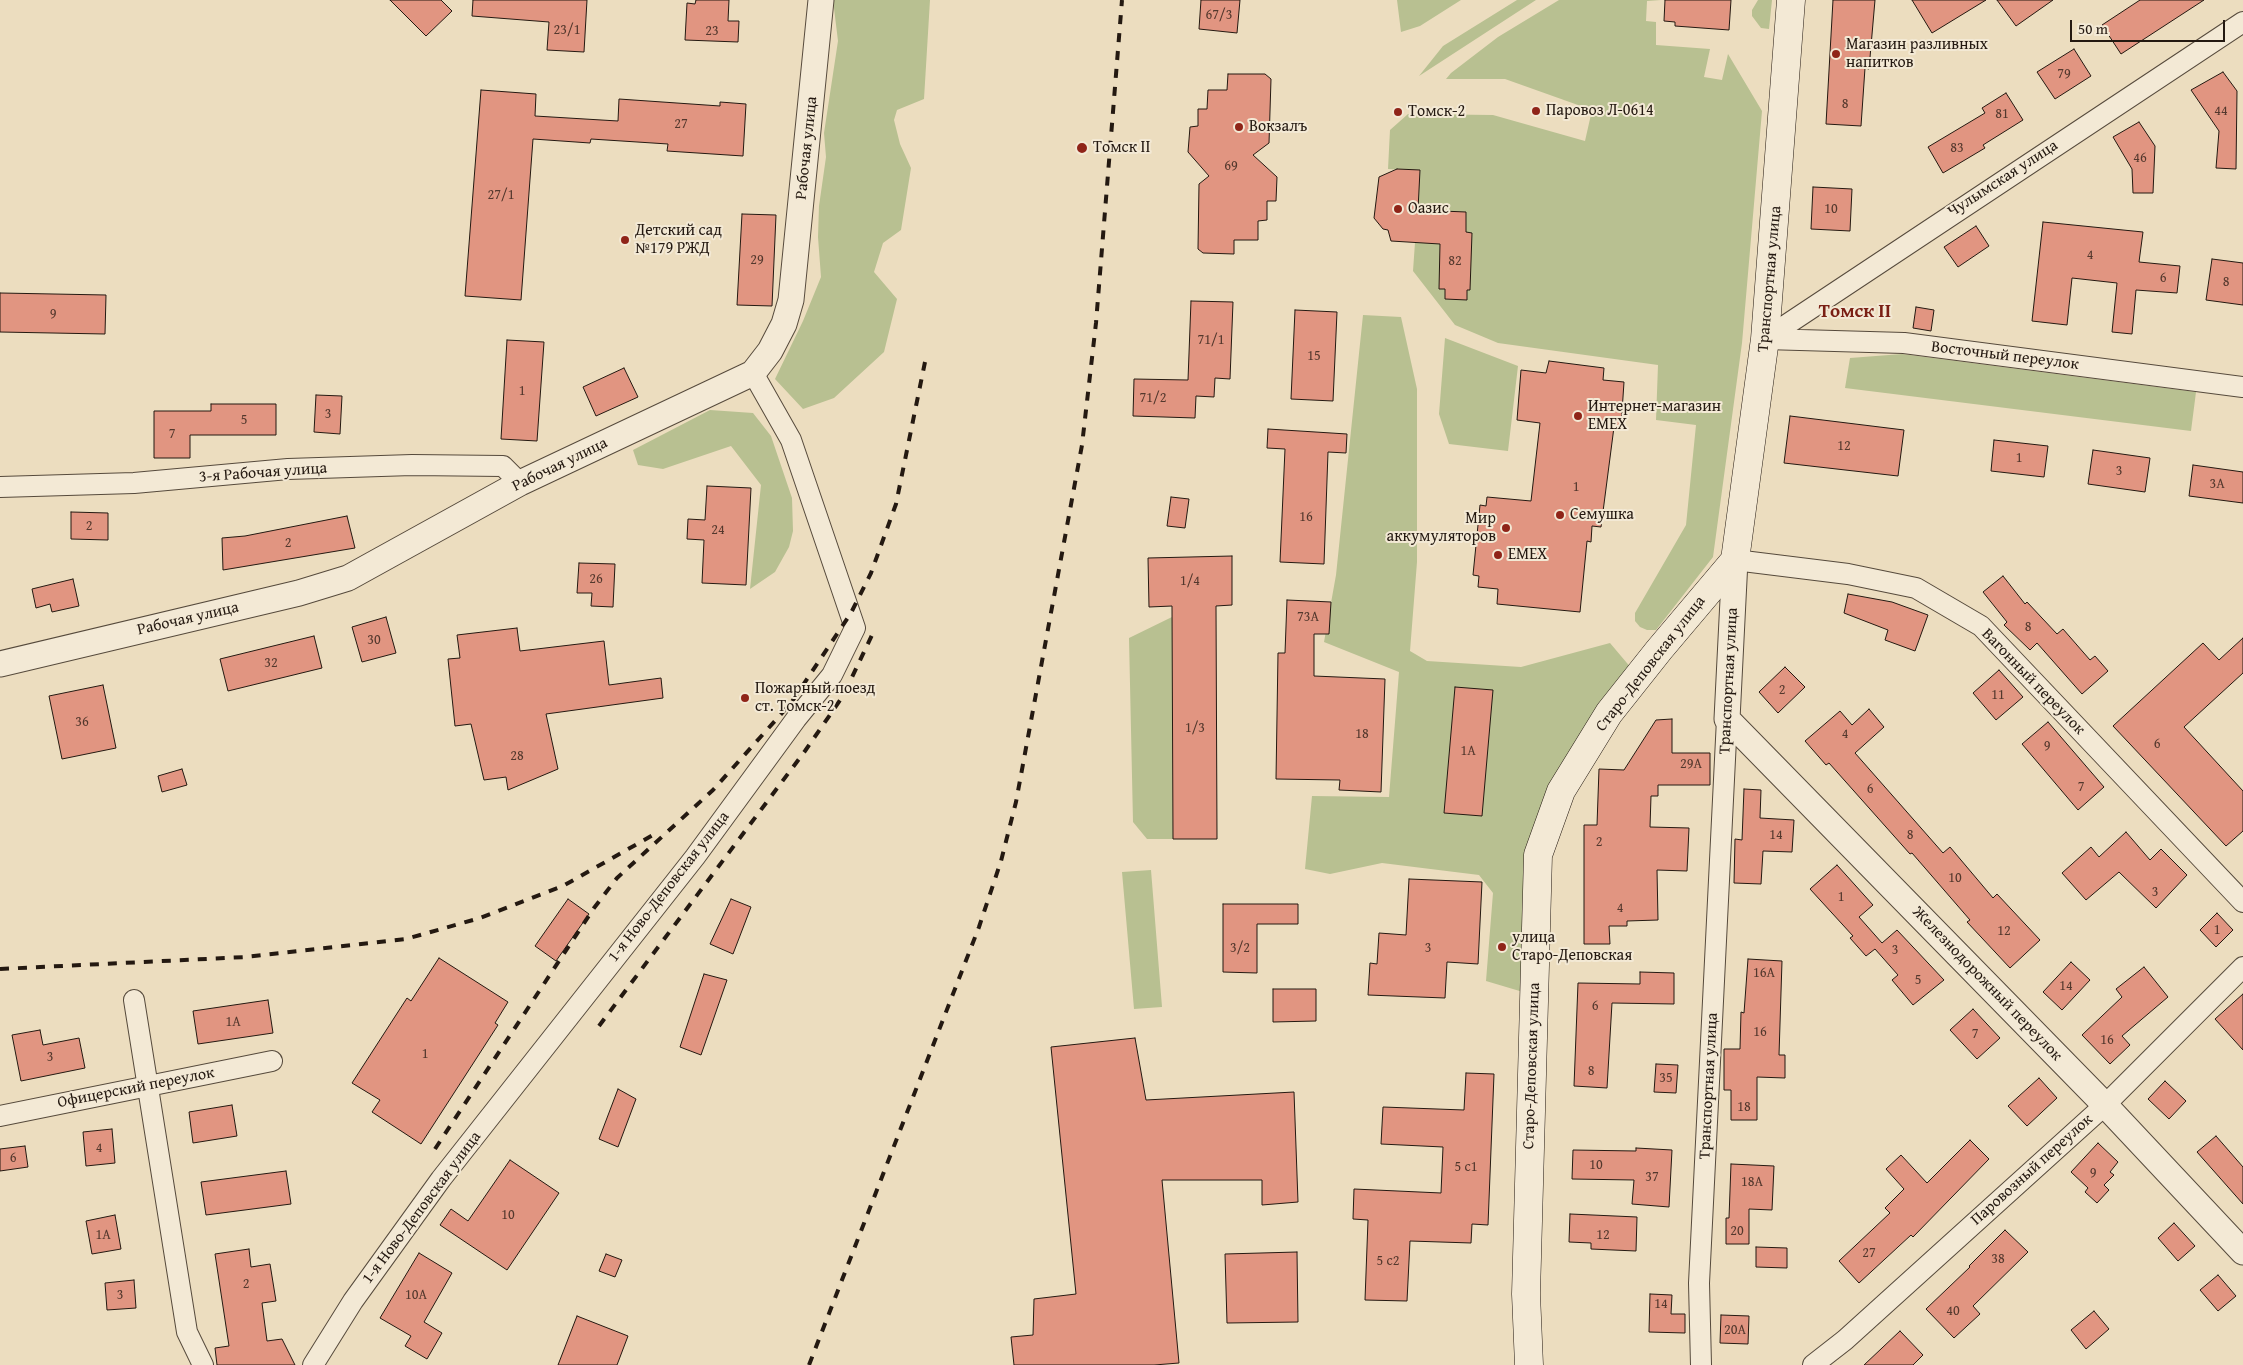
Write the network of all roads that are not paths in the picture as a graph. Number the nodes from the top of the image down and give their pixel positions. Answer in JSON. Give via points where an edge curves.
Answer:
{"nodes":[{"id":1,"x":821,"y":0,"type":"edge"},
{"id":2,"x":1791,"y":0,"type":"edge"},
{"id":3,"x":2243,"y":22,"type":"edge"},
{"id":4,"x":1765,"y":339,"type":"junction"},
{"id":5,"x":753,"y":373,"type":"junction"},
{"id":6,"x":2243,"y":387,"type":"edge"},
{"id":7,"x":520,"y":483,"type":"junction"},
{"id":8,"x":0,"y":487,"type":"edge"},
{"id":9,"x":1735,"y":560,"type":"junction"},
{"id":10,"x":0,"y":664,"type":"edge"},
{"id":11,"x":1727,"y":720,"type":"junction"},
{"id":12,"x":2243,"y":902,"type":"edge"},
{"id":13,"x":2243,"y":967,"type":"edge"},
{"id":14,"x":134,"y":1000,"type":"dead end"},
{"id":15,"x":272,"y":1061,"type":"dead end"},
{"id":16,"x":146,"y":1086,"type":"junction"},
{"id":17,"x":2105,"y":1105,"type":"junction"},
{"id":18,"x":0,"y":1116,"type":"edge"},
{"id":19,"x":2243,"y":1252,"type":"edge"},
{"id":20,"x":202,"y":1365,"type":"edge"},
{"id":21,"x":313,"y":1365,"type":"edge"},
{"id":22,"x":1529,"y":1365,"type":"edge"},
{"id":23,"x":1701,"y":1365,"type":"edge"},
{"id":24,"x":1813,"y":1365,"type":"edge"}],
"edges":[{"from":1,"to":5,"type":"street","name":"Рабочая улица","via":[[791,300],[784,324],[770,351]]},
{"from":2,"to":4,"type":"main road","name":"Транспортная улица"},
{"from":3,"to":4,"type":"street","name":"Чулымская улица"},
{"from":4,"to":6,"type":"street","name":"Восточный переулок","via":[[1904,343]]},
{"from":4,"to":9,"type":"main road","name":"Транспортная улица"},
{"from":5,"to":7,"type":"street","name":"Рабочая улица"},
{"from":5,"to":21,"type":"street","name":"1-я Ново-Деповская улица","via":[[791,440],[856,628],[832,675],[695,858],[441,1179],[353,1301]]},
{"from":7,"to":8,"type":"street","name":"3-я Рабочая улица","via":[[503,466],[412,465],[288,469],[134,483]]},
{"from":7,"to":10,"type":"street","name":"Рабочая улица","via":[[348,578],[299,593]]},
{"from":9,"to":11,"type":"street","name":"Транспортная улица"},
{"from":9,"to":12,"type":"street","name":"Вагонный переулок","via":[[1848,574],[1916,588],[1980,626]]},
{"from":9,"to":22,"type":"main road","name":"Старо-Деповская улица","via":[[1610,713],[1561,791],[1538,855],[1526,1294]]},
{"from":11,"to":17,"type":"street","name":"Железнодорожный переулок"},
{"from":11,"to":23,"type":"street","name":"Транспортная улица","via":[[1699,1283]]},
{"from":13,"to":17,"type":"street","name":"Паровозный переулок"},
{"from":14,"to":16,"type":"street"},
{"from":15,"to":16,"type":"street","name":"Офицерский переулок"},
{"from":16,"to":18,"type":"street","name":"Офицерский переулок"},
{"from":16,"to":20,"type":"street","via":[[187,1332]]},
{"from":17,"to":19,"type":"street","name":"Железнодорожный переулок"},
{"from":17,"to":24,"type":"street","name":"Паровозный переулок","via":[[1845,1340]]}]}
